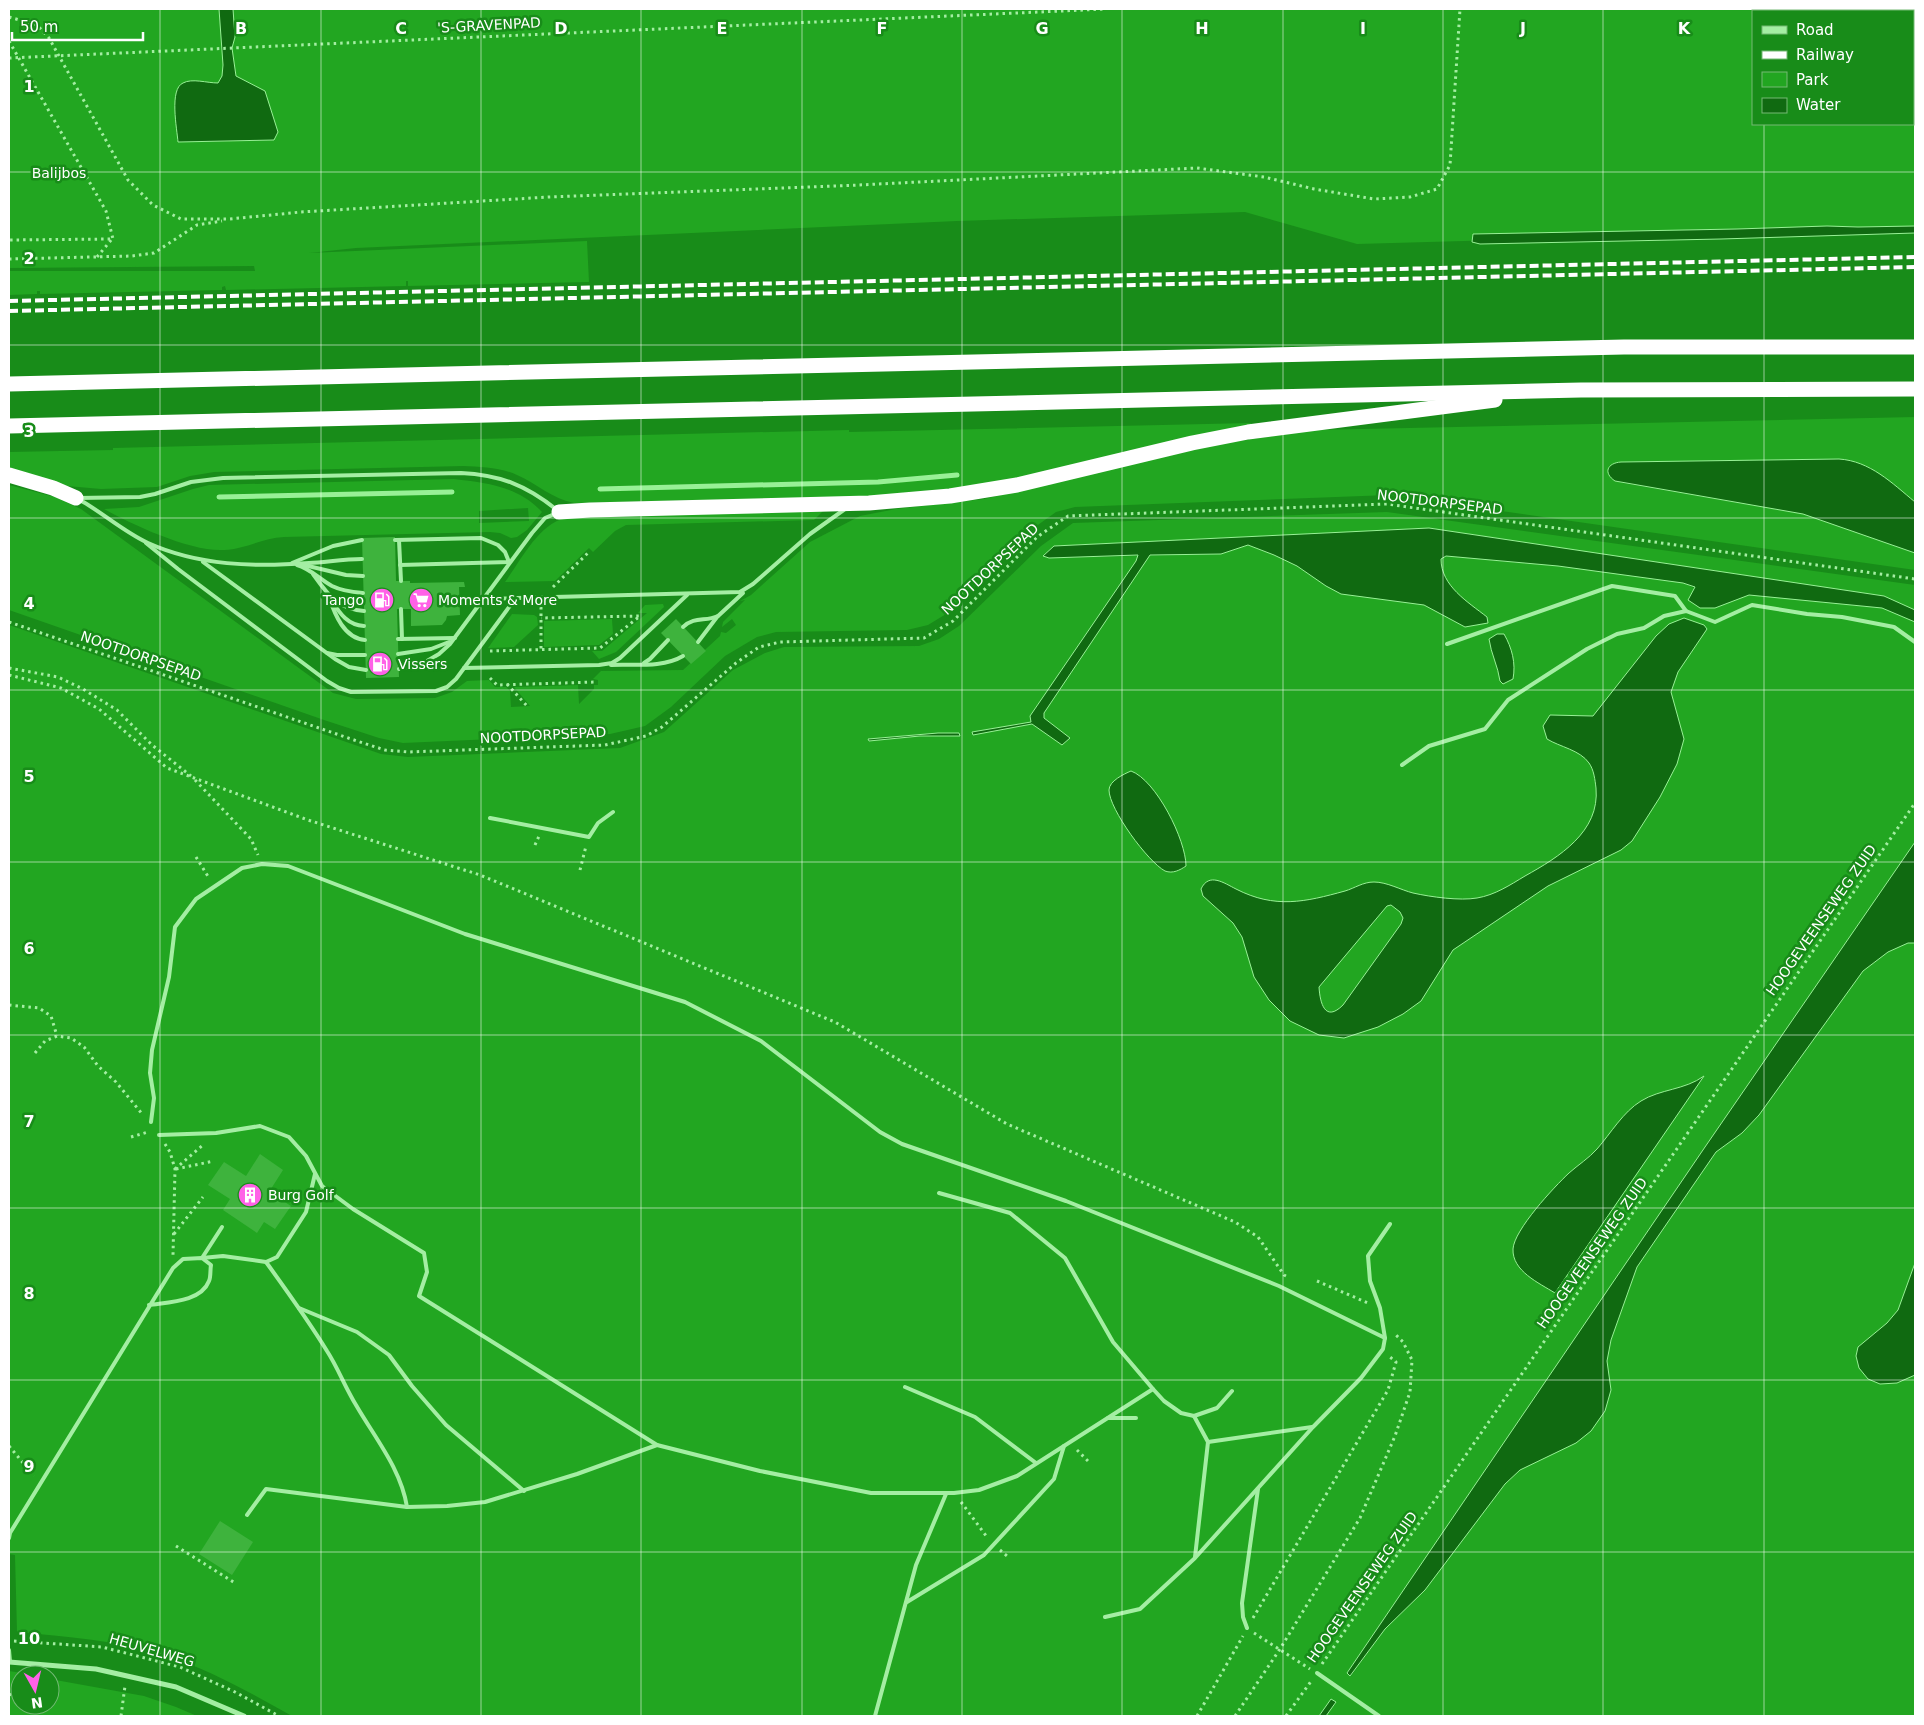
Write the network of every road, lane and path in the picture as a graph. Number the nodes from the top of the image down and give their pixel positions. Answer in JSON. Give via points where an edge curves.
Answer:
{"nodes":[{"id":1,"x":1106,"y":9,"type":"edge"},
{"id":2,"x":1460,"y":9,"type":"edge"},
{"id":3,"x":9,"y":17,"type":"edge"},
{"id":4,"x":9,"y":41,"type":"edge"},
{"id":5,"x":59,"y":56,"type":"junction"},
{"id":6,"x":9,"y":58,"type":"edge"},
{"id":7,"x":18,"y":58,"type":"junction"},
{"id":8,"x":230,"y":219,"type":"junction"},
{"id":9,"x":113,"y":239,"type":"junction"},
{"id":10,"x":9,"y":240,"type":"edge"},
{"id":11,"x":96,"y":257,"type":"junction"},
{"id":12,"x":9,"y":259,"type":"edge"},
{"id":13,"x":1915,"y":347,"type":"edge"},
{"id":14,"x":9,"y":384,"type":"edge"},
{"id":15,"x":1915,"y":389,"type":"edge"},
{"id":16,"x":1581,"y":390,"type":"junction"},
{"id":17,"x":9,"y":426,"type":"edge"},
{"id":18,"x":9,"y":475,"type":"edge"},
{"id":19,"x":76,"y":498,"type":"junction"},
{"id":20,"x":853,"y":503,"type":"junction"},
{"id":21,"x":559,"y":512,"type":"junction"},
{"id":22,"x":362,"y":540,"type":"dead end"},
{"id":23,"x":146,"y":542,"type":"junction"},
{"id":24,"x":362,"y":559,"type":"dead end"},
{"id":25,"x":201,"y":560,"type":"junction"},
{"id":26,"x":509,"y":562,"type":"junction"},
{"id":27,"x":284,"y":564,"type":"junction"},
{"id":28,"x":400,"y":565,"type":"junction"},
{"id":29,"x":310,"y":570,"type":"junction"},
{"id":30,"x":363,"y":576,"type":"dead end"},
{"id":31,"x":1915,"y":579,"type":"edge"},
{"id":32,"x":401,"y":581,"type":"dead end"},
{"id":33,"x":752,"y":584,"type":"junction"},
{"id":34,"x":363,"y":593,"type":"dead end"},
{"id":35,"x":688,"y":594,"type":"junction"},
{"id":36,"x":328,"y":595,"type":"junction"},
{"id":37,"x":483,"y":599,"type":"junction"},
{"id":38,"x":514,"y":599,"type":"junction"},
{"id":39,"x":400,"y":610,"type":"dead end"},
{"id":40,"x":1686,"y":611,"type":"junction"},
{"id":41,"x":364,"y":612,"type":"dead end"},
{"id":42,"x":719,"y":615,"type":"junction"},
{"id":43,"x":541,"y":618,"type":"dead end"},
{"id":44,"x":9,"y":622,"type":"edge"},
{"id":45,"x":364,"y":626,"type":"dead end"},
{"id":46,"x":683,"y":626,"type":"dead end"},
{"id":47,"x":455,"y":638,"type":"junction"},
{"id":48,"x":365,"y":640,"type":"dead end"},
{"id":49,"x":668,"y":640,"type":"dead end"},
{"id":50,"x":698,"y":642,"type":"dead end"},
{"id":51,"x":1915,"y":642,"type":"edge"},
{"id":52,"x":1447,"y":644,"type":"dead end"},
{"id":53,"x":323,"y":651,"type":"junction"},
{"id":54,"x":477,"y":651,"type":"junction"},
{"id":55,"x":398,"y":654,"type":"dead end"},
{"id":56,"x":365,"y":655,"type":"dead end"},
{"id":57,"x":683,"y":656,"type":"dead end"},
{"id":58,"x":634,"y":664,"type":"junction"},
{"id":59,"x":599,"y":665,"type":"junction"},
{"id":60,"x":9,"y":668,"type":"edge"},
{"id":61,"x":464,"y":668,"type":"junction"},
{"id":62,"x":399,"y":669,"type":"dead end"},
{"id":63,"x":366,"y":670,"type":"dead end"},
{"id":64,"x":9,"y":675,"type":"edge"},
{"id":65,"x":507,"y":684,"type":"dead end"},
{"id":66,"x":527,"y":706,"type":"dead end"},
{"id":67,"x":1402,"y":765,"type":"dead end"},
{"id":68,"x":195,"y":779,"type":"junction"},
{"id":69,"x":1915,"y":803,"type":"edge"},
{"id":70,"x":613,"y":812,"type":"dead end"},
{"id":71,"x":490,"y":818,"type":"dead end"},
{"id":72,"x":589,"y":837,"type":"junction"},
{"id":73,"x":196,"y":857,"type":"dead end"},
{"id":74,"x":262,"y":864,"type":"junction"},
{"id":75,"x":580,"y":870,"type":"dead end"},
{"id":76,"x":214,"y":886,"type":"junction"},
{"id":77,"x":9,"y":1005,"type":"edge"},
{"id":78,"x":57,"y":1036,"type":"junction"},
{"id":79,"x":35,"y":1054,"type":"dead end"},
{"id":80,"x":151,"y":1122,"type":"joint"},
{"id":81,"x":216,"y":1133,"type":"junction"},
{"id":82,"x":160,"y":1135,"type":"junction"},
{"id":83,"x":131,"y":1136,"type":"dead end"},
{"id":84,"x":214,"y":1161,"type":"dead end"},
{"id":85,"x":175,"y":1169,"type":"junction"},
{"id":86,"x":315,"y":1174,"type":"junction"},
{"id":87,"x":939,"y":1192,"type":"dead end"},
{"id":88,"x":203,"y":1197,"type":"dead end"},
{"id":89,"x":1390,"y":1224,"type":"dead end"},
{"id":90,"x":222,"y":1227,"type":"dead end"},
{"id":91,"x":174,"y":1235,"type":"junction"},
{"id":92,"x":202,"y":1258,"type":"junction"},
{"id":93,"x":266,"y":1262,"type":"junction"},
{"id":94,"x":173,"y":1268,"type":"junction"},
{"id":95,"x":1293,"y":1279,"type":"dead end"},
{"id":96,"x":1317,"y":1281,"type":"dead end"},
{"id":97,"x":149,"y":1305,"type":"junction"},
{"id":98,"x":299,"y":1308,"type":"junction"},
{"id":99,"x":1380,"y":1308,"type":"junction"},
{"id":100,"x":1382,"y":1323,"type":"junction"},
{"id":101,"x":1385,"y":1338,"type":"junction"},
{"id":102,"x":1383,"y":1349,"type":"junction"},
{"id":103,"x":905,"y":1387,"type":"dead end"},
{"id":104,"x":1153,"y":1389,"type":"junction"},
{"id":105,"x":1232,"y":1391,"type":"dead end"},
{"id":106,"x":1194,"y":1416,"type":"junction"},
{"id":107,"x":1107,"y":1418,"type":"junction"},
{"id":108,"x":1136,"y":1418,"type":"dead end"},
{"id":109,"x":1313,"y":1427,"type":"junction"},
{"id":110,"x":1069,"y":1442,"type":"junction"},
{"id":111,"x":1208,"y":1442,"type":"junction"},
{"id":112,"x":656,"y":1445,"type":"junction"},
{"id":113,"x":9,"y":1446,"type":"edge"},
{"id":114,"x":1064,"y":1446,"type":"junction"},
{"id":115,"x":1089,"y":1462,"type":"dead end"},
{"id":116,"x":1036,"y":1463,"type":"junction"},
{"id":117,"x":39,"y":1484,"type":"junction"},
{"id":118,"x":1258,"y":1489,"type":"junction"},
{"id":119,"x":524,"y":1491,"type":"junction"},
{"id":120,"x":946,"y":1494,"type":"junction"},
{"id":121,"x":954,"y":1494,"type":"junction"},
{"id":122,"x":407,"y":1507,"type":"junction"},
{"id":123,"x":247,"y":1515,"type":"dead end"},
{"id":124,"x":9,"y":1538,"type":"edge"},
{"id":125,"x":993,"y":1544,"type":"junction"},
{"id":126,"x":176,"y":1546,"type":"dead end"},
{"id":127,"x":1007,"y":1556,"type":"dead end"},
{"id":128,"x":1195,"y":1558,"type":"junction"},
{"id":129,"x":235,"y":1583,"type":"dead end"},
{"id":130,"x":907,"y":1602,"type":"junction"},
{"id":131,"x":1105,"y":1617,"type":"dead end"},
{"id":132,"x":1247,"y":1628,"type":"junction"},
{"id":133,"x":9,"y":1641,"type":"edge"},
{"id":134,"x":9,"y":1650,"type":"edge"},
{"id":135,"x":1280,"y":1650,"type":"junction"},
{"id":136,"x":10,"y":1662,"type":"edge"},
{"id":137,"x":1316,"y":1673,"type":"junction"},
{"id":138,"x":126,"y":1676,"type":"junction"},
{"id":139,"x":122,"y":1716,"type":"edge"},
{"id":140,"x":127,"y":1716,"type":"edge"},
{"id":141,"x":244,"y":1716,"type":"edge"},
{"id":142,"x":279,"y":1716,"type":"edge"},
{"id":143,"x":875,"y":1716,"type":"edge"},
{"id":144,"x":1198,"y":1716,"type":"edge"},
{"id":145,"x":1235,"y":1716,"type":"edge"},
{"id":146,"x":1286,"y":1716,"type":"edge"},
{"id":147,"x":1379,"y":1716,"type":"edge"}],
"edges":[{"from":1,"to":5,"type":"path","name":"'S-GRAVENPAD"},
{"from":2,"to":8,"type":"path","via":[[1450,165],[1437,189],[1410,198],[1374,199],[1264,177],[1197,168],[539,197]]},
{"from":3,"to":5,"type":"path","via":[[37,25]]},
{"from":4,"to":7,"type":"path"},
{"from":5,"to":7,"type":"path","name":"'S-GRAVENPAD"},
{"from":5,"to":8,"type":"path","via":[[128,180],[153,205],[181,218]]},
{"from":6,"to":7,"type":"path","name":"'S-GRAVENPAD"},
{"from":7,"to":9,"type":"path","via":[[106,211]]},
{"from":8,"to":11,"type":"path","via":[[197,225],[154,253]]},
{"from":9,"to":10,"type":"path"},
{"from":9,"to":11,"type":"path"},
{"from":11,"to":12,"type":"path"},
{"from":13,"to":14,"type":"highway","via":[[1615,347]]},
{"from":15,"to":16,"type":"highway"},
{"from":16,"to":17,"type":"highway"},
{"from":16,"to":20,"type":"highway","via":[[1248,432],[978,492]]},
{"from":18,"to":19,"type":"highway"},
{"from":19,"to":21,"type":"lane","via":[[149,496],[191,482],[223,478],[461,473],[510,481]]},
{"from":19,"to":23,"type":"lane"},
{"from":20,"to":21,"type":"highway"},
{"from":20,"to":33,"type":"lane","via":[[802,540]]},
{"from":21,"to":26,"type":"lane","via":[[542,522]]},
{"from":22,"to":27,"type":"lane","via":[[333,546]]},
{"from":23,"to":25,"type":"lane"},
{"from":23,"to":61,"type":"lane","via":[[339,688],[351,692],[439,690],[450,685]]},
{"from":24,"to":27,"type":"lane"},
{"from":25,"to":27,"type":"lane","via":[[244,565]]},
{"from":25,"to":53,"type":"lane"},
{"from":26,"to":28,"type":"lane"},
{"from":26,"to":28,"type":"lane","via":[[498,545],[481,538],[397,540]]},
{"from":26,"to":37,"type":"lane"},
{"from":27,"to":29,"type":"lane"},
{"from":27,"to":30,"type":"lane"},
{"from":28,"to":32,"type":"lane","via":[[398,575]]},
{"from":29,"to":34,"type":"lane","via":[[341,590]]},
{"from":29,"to":36,"type":"lane"},
{"from":31,"to":44,"type":"path","name":"NOOTDORPSEPAD","via":[[1387,504],[1068,516],[1037,537],[953,621],[924,638],[780,642],[759,647],[662,727],[646,736],[605,745],[408,752],[384,750],[356,741]]},
{"from":33,"to":35,"type":"lane","via":[[738,593]]},
{"from":33,"to":42,"type":"lane"},
{"from":35,"to":38,"type":"lane"},
{"from":35,"to":59,"type":"lane","via":[[620,658]]},
{"from":36,"to":41,"type":"lane","via":[[346,609]]},
{"from":36,"to":45,"type":"lane","via":[[345,618]]},
{"from":36,"to":48,"type":"lane","via":[[344,628],[354,637]]},
{"from":37,"to":38,"type":"lane"},
{"from":37,"to":47,"type":"lane"},
{"from":38,"to":54,"type":"lane"},
{"from":39,"to":47,"type":"lane","via":[[400,639]]},
{"from":40,"to":51,"type":"lane","via":[[1715,622],[1752,605],[1842,617],[1894,627]]},
{"from":40,"to":52,"type":"lane","via":[[1675,596],[1612,586]]},
{"from":40,"to":67,"type":"lane","via":[[1664,616],[1644,628],[1617,634],[1587,649],[1508,700],[1485,729],[1429,746]]},
{"from":42,"to":46,"type":"lane","via":[[691,620]]},
{"from":42,"to":50,"type":"lane"},
{"from":43,"to":54,"type":"path","via":[[640,616],[600,648]]},
{"from":47,"to":55,"type":"lane","via":[[437,648]]},
{"from":47,"to":62,"type":"lane","via":[[427,661]]},
{"from":49,"to":58,"type":"lane","via":[[646,662]]},
{"from":53,"to":56,"type":"lane","via":[[337,655]]},
{"from":53,"to":63,"type":"lane","via":[[349,666]]},
{"from":54,"to":61,"type":"lane"},
{"from":57,"to":58,"type":"lane","via":[[672,661]]},
{"from":58,"to":59,"type":"lane"},
{"from":59,"to":61,"type":"lane"},
{"from":60,"to":68,"type":"path","via":[[58,677],[83,689],[117,710],[152,746]]},
{"from":64,"to":68,"type":"path","via":[[61,688],[99,709],[167,768]]},
{"from":65,"to":66,"type":"path"},
{"from":68,"to":74,"type":"path","via":[[251,838]]},
{"from":68,"to":95,"type":"path","via":[[308,820],[480,875],[835,1022],[1007,1124],[1236,1222],[1258,1237],[1284,1275]]},
{"from":69,"to":137,"type":"path","name":"HOOGEVEENSEWEG ZUID"},
{"from":70,"to":72,"type":"lane","via":[[598,823]]},
{"from":71,"to":72,"type":"lane"},
{"from":72,"to":75,"type":"path"},
{"from":73,"to":76,"type":"path"},
{"from":74,"to":76,"type":"lane","via":[[242,868]]},
{"from":74,"to":101,"type":"lane","via":[[288,866],[464,934],[685,1002],[761,1041],[880,1132],[902,1144],[1066,1201],[1261,1278]]},
{"from":76,"to":80,"type":"lane","via":[[196,899],[175,926],[169,977],[152,1050],[150,1072],[154,1098]]},
{"from":77,"to":78,"type":"path","via":[[39,1008],[51,1016]]},
{"from":78,"to":79,"type":"path","via":[[45,1041]]},
{"from":78,"to":80,"type":"path","via":[[71,1038],[84,1047]]},
{"from":81,"to":82,"type":"lane"},
{"from":81,"to":85,"type":"path"},
{"from":81,"to":86,"type":"lane","via":[[260,1126],[289,1137],[306,1156]]},
{"from":82,"to":83,"type":"path","via":[[156,1130]]},
{"from":82,"to":85,"type":"path"},
{"from":84,"to":85,"type":"path"},
{"from":85,"to":91,"type":"path"},
{"from":86,"to":93,"type":"lane","via":[[306,1212],[277,1257]]},
{"from":86,"to":112,"type":"lane","via":[[322,1186],[353,1209],[424,1253],[427,1272],[419,1296]]},
{"from":87,"to":104,"type":"lane","via":[[1010,1213],[1064,1258],[1113,1342]]},
{"from":88,"to":91,"type":"path"},
{"from":89,"to":99,"type":"lane","via":[[1368,1256],[1370,1281]]},
{"from":90,"to":92,"type":"lane"},
{"from":91,"to":94,"type":"path"},
{"from":92,"to":93,"type":"lane","via":[[223,1256]]},
{"from":92,"to":94,"type":"lane","via":[[183,1259]]},
{"from":92,"to":97,"type":"lane","via":[[211,1265],[210,1280],[203,1292],[180,1301]]},
{"from":93,"to":98,"type":"lane"},
{"from":94,"to":97,"type":"lane"},
{"from":96,"to":99,"type":"path"},
{"from":97,"to":117,"type":"lane"},
{"from":98,"to":119,"type":"lane","via":[[356,1332],[389,1355],[446,1425]]},
{"from":98,"to":122,"type":"lane","via":[[384,1450],[404,1492]]},
{"from":99,"to":100,"type":"lane"},
{"from":100,"to":101,"type":"lane"},
{"from":100,"to":135,"type":"path","via":[[1403,1342],[1412,1360],[1410,1392],[1360,1518]]},
{"from":101,"to":102,"type":"lane"},
{"from":102,"to":109,"type":"lane","via":[[1361,1378]]},
{"from":102,"to":132,"type":"path","via":[[1396,1362],[1388,1390]]},
{"from":103,"to":116,"type":"lane","via":[[975,1417]]},
{"from":104,"to":106,"type":"lane","via":[[1181,1413]]},
{"from":104,"to":107,"type":"lane"},
{"from":105,"to":106,"type":"lane","via":[[1217,1408]]},
{"from":106,"to":111,"type":"lane"},
{"from":107,"to":108,"type":"lane"},
{"from":107,"to":110,"type":"lane"},
{"from":109,"to":111,"type":"lane"},
{"from":109,"to":118,"type":"lane"},
{"from":110,"to":114,"type":"lane"},
{"from":110,"to":115,"type":"path"},
{"from":111,"to":128,"type":"lane"},
{"from":112,"to":119,"type":"lane"},
{"from":112,"to":120,"type":"lane","via":[[760,1471],[871,1493]]},
{"from":113,"to":117,"type":"path"},
{"from":114,"to":116,"type":"lane"},
{"from":114,"to":125,"type":"lane","via":[[1054,1480]]},
{"from":116,"to":121,"type":"lane","via":[[1017,1476],[979,1490]]},
{"from":117,"to":124,"type":"lane"},
{"from":118,"to":128,"type":"lane"},
{"from":118,"to":132,"type":"lane","via":[[1242,1603]]},
{"from":119,"to":122,"type":"lane","via":[[485,1502]]},
{"from":120,"to":121,"type":"lane"},
{"from":120,"to":130,"type":"lane","via":[[916,1566]]},
{"from":121,"to":125,"type":"path"},
{"from":122,"to":123,"type":"lane","via":[[266,1489]]},
{"from":125,"to":127,"type":"path"},
{"from":125,"to":130,"type":"lane","via":[[984,1555]]},
{"from":126,"to":129,"type":"path"},
{"from":128,"to":131,"type":"lane","via":[[1140,1609]]},
{"from":130,"to":143,"type":"lane"},
{"from":132,"to":135,"type":"path"},
{"from":132,"to":144,"type":"path"},
{"from":133,"to":142,"type":"path","name":"HEUVELWEG","via":[[102,1647],[180,1667]]},
{"from":134,"to":136,"type":"lane"},
{"from":135,"to":137,"type":"path"},
{"from":135,"to":145,"type":"path"},
{"from":136,"to":138,"type":"street","name":"HEUVELWEG","via":[[96,1669]]},
{"from":137,"to":146,"type":"path","name":"HOOGEVEENSEWEG ZUID"},
{"from":137,"to":147,"type":"lane"},
{"from":138,"to":139,"type":"path"},
{"from":138,"to":141,"type":"street","name":"HEUVELWEG","via":[[176,1687]]},
{"from":139,"to":140,"type":"path"}]}
